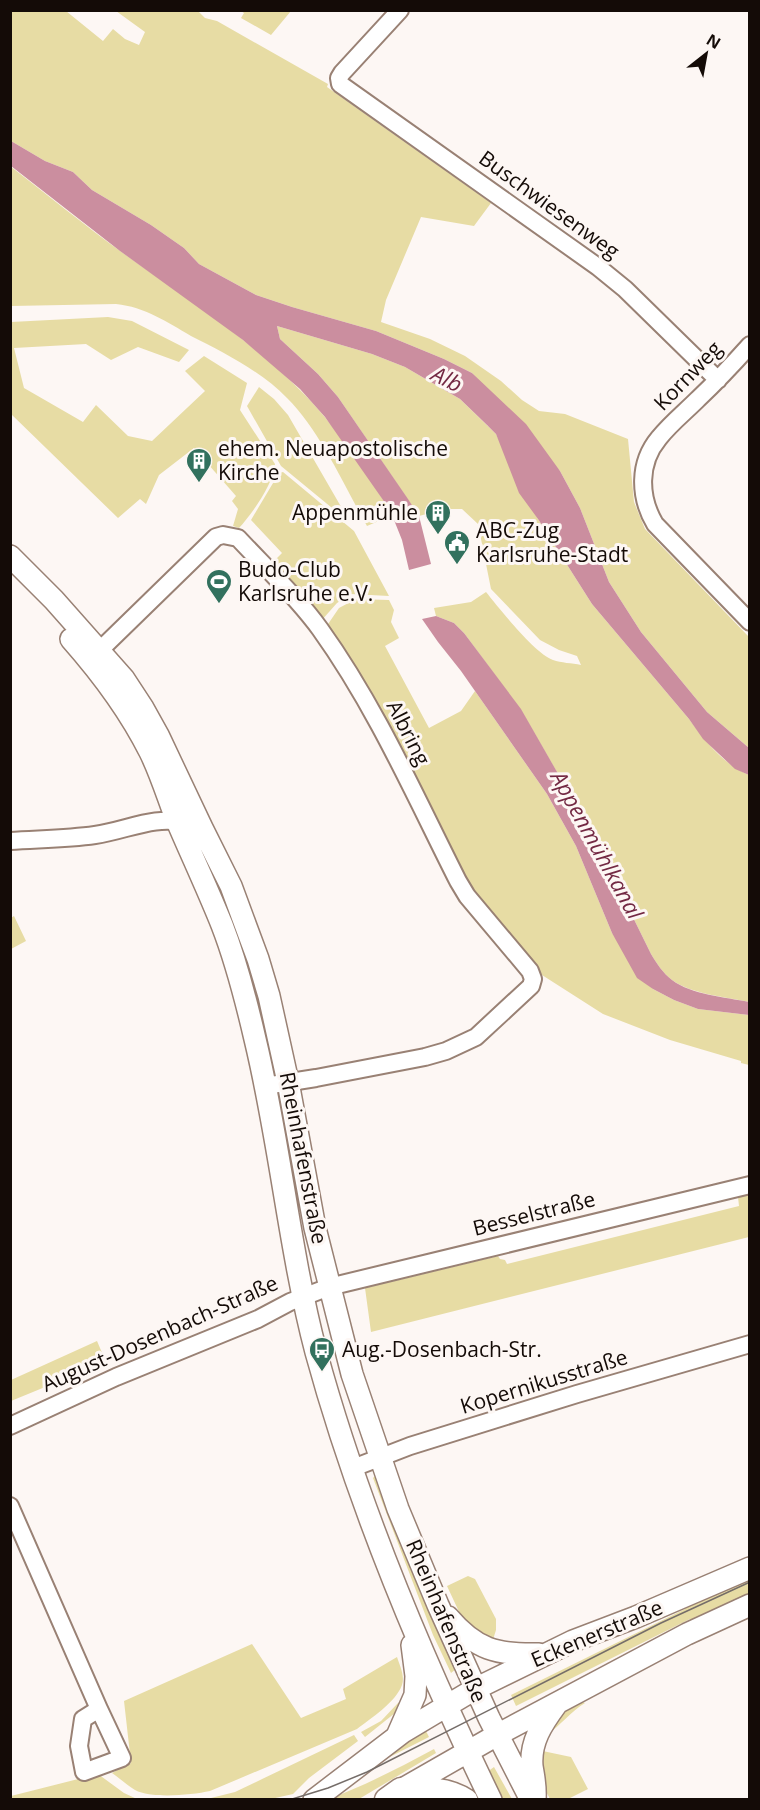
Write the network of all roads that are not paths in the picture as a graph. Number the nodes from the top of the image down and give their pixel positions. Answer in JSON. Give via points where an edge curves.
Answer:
{"nodes":[{"id":1,"x":400,"y":10,"type":"edge"},
{"id":2,"x":750,"y":345,"type":"edge"},
{"id":3,"x":718,"y":380,"type":"junction"},
{"id":4,"x":10,"y":555,"type":"edge"},
{"id":5,"x":10,"y":575,"type":"edge"},
{"id":6,"x":750,"y":622,"type":"edge"},
{"id":7,"x":100,"y":650,"type":"junction"},
{"id":8,"x":177,"y":820,"type":"junction"},
{"id":9,"x":202,"y":828,"type":"junction"},
{"id":10,"x":10,"y":841,"type":"edge"},
{"id":11,"x":288,"y":1082,"type":"junction"},
{"id":12,"x":265,"y":1086,"type":"junction"},
{"id":13,"x":750,"y":1185,"type":"edge"},
{"id":14,"x":329,"y":1287,"type":"junction"},
{"id":15,"x":303,"y":1296,"type":"junction"},
{"id":16,"x":750,"y":1344,"type":"edge"},
{"id":17,"x":10,"y":1426,"type":"edge"},
{"id":18,"x":380,"y":1458,"type":"junction"},
{"id":19,"x":353,"y":1468,"type":"junction"},
{"id":20,"x":10,"y":1506,"type":"edge"},
{"id":21,"x":750,"y":1568,"type":"edge"},
{"id":22,"x":438,"y":1605,"type":"junction"},
{"id":23,"x":748,"y":1609,"type":"edge"},
{"id":24,"x":410,"y":1622,"type":"junction"},
{"id":25,"x":546,"y":1654,"type":"junction"},
{"id":26,"x":475,"y":1689,"type":"junction"},
{"id":27,"x":557,"y":1703,"type":"junction"},
{"id":28,"x":447,"y":1705,"type":"junction"},
{"id":29,"x":99,"y":1709,"type":"dead end"},
{"id":30,"x":497,"y":1735,"type":"junction"},
{"id":31,"x":397,"y":1736,"type":"junction"},
{"id":32,"x":468,"y":1752,"type":"junction"},
{"id":33,"x":394,"y":1795,"type":"edge"},
{"id":34,"x":314,"y":1800,"type":"edge"},
{"id":35,"x":467,"y":1800,"type":"edge"},
{"id":36,"x":491,"y":1800,"type":"edge"},
{"id":37,"x":533,"y":1800,"type":"edge"}],
"edges":[{"from":1,"to":3,"type":"street","name":"Buschwiesenweg","via":[[342,73],[339,84],[598,267]]},
{"from":2,"to":3,"type":"street","name":"Kornweg"},
{"from":3,"to":6,"type":"street","name":"Kornweg","via":[[659,438],[648,455],[643,489],[648,512],[664,534]]},
{"from":4,"to":7,"type":"main road","name":"Rheinhafenstraße"},
{"from":5,"to":8,"type":"main road","name":"Rheinhafenstraße","via":[[116,695],[151,754]]},
{"from":7,"to":9,"type":"main road","name":"Rheinhafenstraße","via":[[144,708]]},
{"from":7,"to":11,"type":"street","name":"Albring","via":[[216,537],[238,538],[319,628],[352,676],[467,896],[530,971],[531,986],[476,1037],[463,1044],[425,1057]]},
{"from":8,"to":9,"type":"street"},
{"from":8,"to":10,"type":"street","via":[[157,819],[95,835]]},
{"from":8,"to":12,"type":"main road","name":"Rheinhafenstraße","via":[[223,928],[245,997]]},
{"from":9,"to":11,"type":"main road","name":"Rheinhafenstraße","via":[[245,920],[269,996]]},
{"from":11,"to":12,"type":"street"},
{"from":11,"to":14,"type":"main road","name":"Rheinhafenstraße"},
{"from":12,"to":15,"type":"main road","name":"Rheinhafenstraße"},
{"from":13,"to":14,"type":"street","name":"Besselstraße"},
{"from":14,"to":15,"type":"street","name":"August-Dosenbach-Straße"},
{"from":14,"to":18,"type":"main road","name":"Rheinhafenstraße"},
{"from":15,"to":17,"type":"street","name":"August-Dosenbach-Straße"},
{"from":15,"to":19,"type":"main road","name":"Rheinhafenstraße","via":[[322,1373]]},
{"from":16,"to":18,"type":"street","name":"Kopernikusstraße","via":[[577,1394]]},
{"from":18,"to":19,"type":"street","name":"Kopernikusstraße"},
{"from":18,"to":22,"type":"main road","name":"Rheinhafenstraße"},
{"from":19,"to":24,"type":"main road","name":"Rheinhafenstraße"},
{"from":20,"to":29,"type":"street"},
{"from":21,"to":25,"type":"main road","name":"Eckenerstraße"},
{"from":22,"to":25,"type":"main road","via":[[477,1644],[508,1654]]},
{"from":22,"to":26,"type":"main road","name":"Rheinhafenstraße"},
{"from":23,"to":27,"type":"main road","name":"Eckenerstraße","via":[[687,1634]]},
{"from":24,"to":28,"type":"main road","name":"Rheinhafenstraße"},
{"from":24,"to":31,"type":"main road","via":[[416,1686]]},
{"from":25,"to":26,"type":"main road","name":"Eckenerstraße"},
{"from":26,"to":28,"type":"main road","name":"Eckenerstraße"},
{"from":26,"to":30,"type":"main road","name":"Rheinhafenstraße"},
{"from":27,"to":30,"type":"main road","name":"Eckenerstraße"},
{"from":27,"to":37,"type":"main road","via":[[534,1742]]},
{"from":28,"to":31,"type":"main road","name":"Eckenerstraße"},
{"from":28,"to":32,"type":"main road","name":"Rheinhafenstraße"},
{"from":30,"to":32,"type":"main road","name":"Eckenerstraße"},
{"from":30,"to":37,"type":"main road","name":"Rheinhafenstraße"},
{"from":31,"to":34,"type":"main road","name":"Eckenerstraße"},
{"from":32,"to":33,"type":"main road","name":"Eckenerstraße"},
{"from":32,"to":36,"type":"main road","name":"Rheinhafenstraße"},
{"from":33,"to":35,"type":"main road","via":[[427,1788],[447,1790]]}]}
